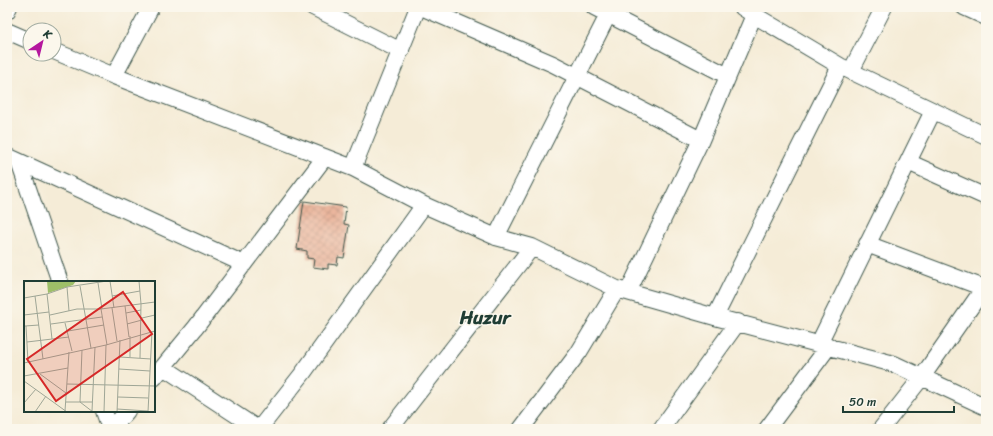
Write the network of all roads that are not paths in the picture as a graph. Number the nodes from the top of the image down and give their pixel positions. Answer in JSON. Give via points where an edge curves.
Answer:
{"nodes":[{"id":1,"x":9,"y":7,"type":"edge"},
{"id":2,"x":151,"y":7,"type":"edge"},
{"id":3,"x":313,"y":7,"type":"edge"},
{"id":4,"x":418,"y":7,"type":"edge"},
{"id":5,"x":421,"y":7,"type":"edge"},
{"id":6,"x":594,"y":7,"type":"edge"},
{"id":7,"x":884,"y":7,"type":"edge"},
{"id":8,"x":964,"y":7,"type":"edge"},
{"id":9,"x":7,"y":11,"type":"edge"},
{"id":10,"x":610,"y":11,"type":"edge"},
{"id":11,"x":756,"y":12,"type":"edge"},
{"id":12,"x":986,"y":17,"type":"edge"},
{"id":13,"x":7,"y":31,"type":"edge"},
{"id":14,"x":22,"y":38,"type":"edge"},
{"id":15,"x":401,"y":51,"type":"junction"},
{"id":16,"x":62,"y":54,"type":"edge"},
{"id":17,"x":846,"y":68,"type":"junction"},
{"id":18,"x":114,"y":76,"type":"junction"},
{"id":19,"x":728,"y":76,"type":"junction"},
{"id":20,"x":576,"y":77,"type":"junction"},
{"id":21,"x":933,"y":110,"type":"junction"},
{"id":22,"x":986,"y":136,"type":"edge"},
{"id":23,"x":701,"y":140,"type":"junction"},
{"id":24,"x":325,"y":157,"type":"junction"},
{"id":25,"x":13,"y":159,"type":"edge"},
{"id":26,"x":908,"y":162,"type":"junction"},
{"id":27,"x":354,"y":168,"type":"junction"},
{"id":28,"x":986,"y":197,"type":"edge"},
{"id":29,"x":424,"y":205,"type":"junction"},
{"id":30,"x":496,"y":237,"type":"junction"},
{"id":31,"x":868,"y":244,"type":"junction"},
{"id":32,"x":532,"y":247,"type":"junction"},
{"id":33,"x":244,"y":264,"type":"junction"},
{"id":34,"x":60,"y":281,"type":"edge"},
{"id":35,"x":985,"y":287,"type":"edge"},
{"id":36,"x":623,"y":290,"type":"junction"},
{"id":37,"x":715,"y":317,"type":"junction"},
{"id":38,"x":738,"y":322,"type":"junction"},
{"id":39,"x":824,"y":345,"type":"junction"},
{"id":40,"x":159,"y":372,"type":"edge"},
{"id":41,"x":922,"y":377,"type":"junction"},
{"id":42,"x":986,"y":407,"type":"edge"},
{"id":43,"x":104,"y":412,"type":"edge"},
{"id":44,"x":126,"y":412,"type":"edge"},
{"id":45,"x":111,"y":429,"type":"edge"},
{"id":46,"x":259,"y":429,"type":"edge"},
{"id":47,"x":390,"y":429,"type":"edge"},
{"id":48,"x":521,"y":429,"type":"edge"},
{"id":49,"x":661,"y":429,"type":"edge"},
{"id":50,"x":767,"y":429,"type":"edge"},
{"id":51,"x":881,"y":429,"type":"edge"}],
"edges":[{"from":1,"to":9,"type":"street"},
{"from":2,"to":18,"type":"street"},
{"from":3,"to":15,"type":"street"},
{"from":4,"to":15,"type":"street"},
{"from":5,"to":20,"type":"street","via":[[553,64]]},
{"from":6,"to":10,"type":"street"},
{"from":7,"to":17,"type":"street"},
{"from":8,"to":12,"type":"street"},
{"from":10,"to":19,"type":"street"},
{"from":10,"to":20,"type":"street"},
{"from":11,"to":17,"type":"street"},
{"from":11,"to":19,"type":"street"},
{"from":13,"to":14,"type":"street"},
{"from":15,"to":27,"type":"street"},
{"from":16,"to":18,"type":"street"},
{"from":17,"to":21,"type":"street"},
{"from":17,"to":37,"type":"street"},
{"from":18,"to":24,"type":"street"},
{"from":19,"to":23,"type":"street"},
{"from":20,"to":23,"type":"street"},
{"from":20,"to":30,"type":"street"},
{"from":21,"to":22,"type":"street"},
{"from":21,"to":26,"type":"street"},
{"from":23,"to":36,"type":"street"},
{"from":24,"to":27,"type":"street"},
{"from":24,"to":33,"type":"street"},
{"from":25,"to":33,"type":"street"},
{"from":25,"to":34,"type":"street"},
{"from":26,"to":28,"type":"street"},
{"from":26,"to":31,"type":"street"},
{"from":27,"to":29,"type":"street"},
{"from":29,"to":30,"type":"street"},
{"from":29,"to":46,"type":"street","via":[[303,373]]},
{"from":30,"to":32,"type":"street"},
{"from":31,"to":35,"type":"street"},
{"from":31,"to":39,"type":"street"},
{"from":32,"to":36,"type":"street"},
{"from":32,"to":47,"type":"street"},
{"from":33,"to":40,"type":"street"},
{"from":35,"to":41,"type":"street"},
{"from":36,"to":37,"type":"street"},
{"from":36,"to":48,"type":"street"},
{"from":37,"to":38,"type":"street"},
{"from":38,"to":39,"type":"street"},
{"from":38,"to":49,"type":"street"},
{"from":39,"to":41,"type":"street","via":[[894,364]]},
{"from":39,"to":50,"type":"street"},
{"from":40,"to":46,"type":"street"},
{"from":41,"to":42,"type":"street"},
{"from":41,"to":51,"type":"street"},
{"from":43,"to":45,"type":"street"},
{"from":44,"to":45,"type":"street"}]}
